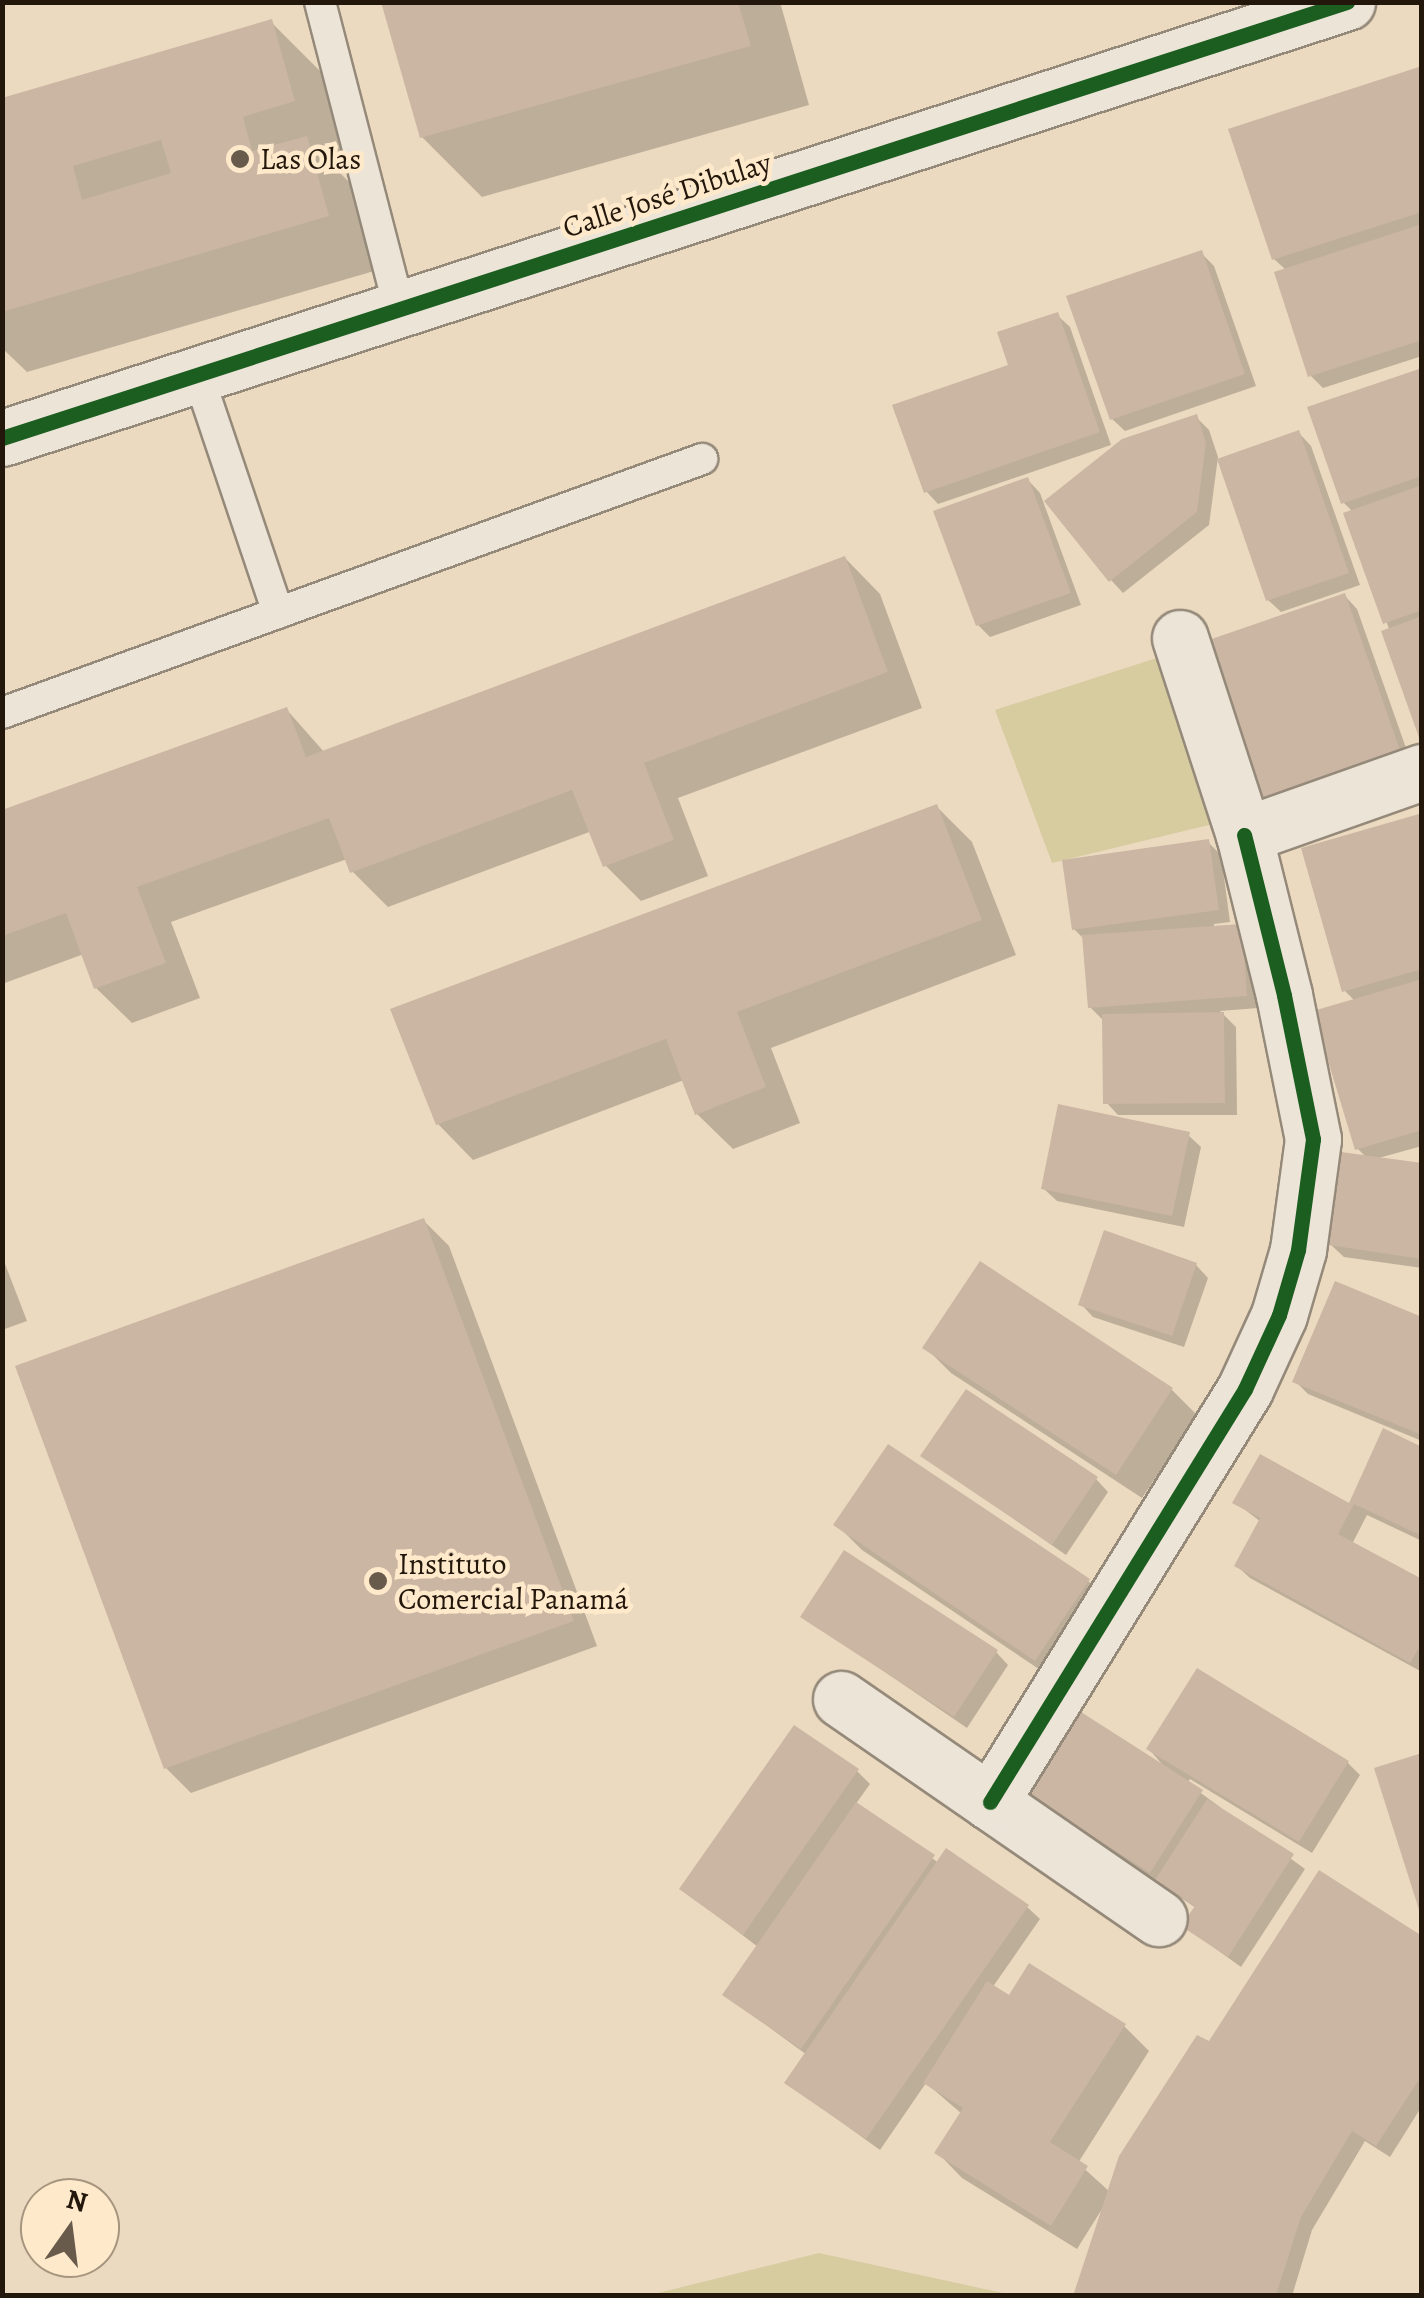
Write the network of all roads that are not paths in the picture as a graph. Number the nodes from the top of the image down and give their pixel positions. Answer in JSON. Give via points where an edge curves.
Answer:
{"nodes":[{"id":1,"x":320,"y":2,"type":"edge"},
{"id":2,"x":1347,"y":2,"type":"edge"},
{"id":3,"x":400,"y":311,"type":"junction"},
{"id":4,"x":198,"y":375,"type":"junction"},
{"id":5,"x":2,"y":438,"type":"edge"},
{"id":6,"x":702,"y":459,"type":"dead end"},
{"id":7,"x":278,"y":613,"type":"junction"},
{"id":8,"x":1180,"y":638,"type":"dead end"},
{"id":9,"x":2,"y":713,"type":"edge"},
{"id":10,"x":1422,"y":772,"type":"edge"},
{"id":11,"x":1244,"y":835,"type":"junction"},
{"id":12,"x":841,"y":1700,"type":"dead end"},
{"id":13,"x":990,"y":1802,"type":"junction"},
{"id":14,"x":1159,"y":1918,"type":"dead end"}],
"edges":[{"from":1,"to":3,"type":"lane"},
{"from":2,"to":3,"type":"street","name":"Calle José Dibulay"},
{"from":3,"to":4,"type":"street","name":"Calle José Dibulay"},
{"from":4,"to":5,"type":"street","name":"Calle José Dibulay"},
{"from":4,"to":7,"type":"lane"},
{"from":6,"to":7,"type":"lane"},
{"from":7,"to":9,"type":"lane"},
{"from":8,"to":11,"type":"street"},
{"from":10,"to":11,"type":"street"},
{"from":11,"to":13,"type":"street","via":[[1313,1139],[1298,1250],[1279,1316],[1245,1389]]},
{"from":12,"to":13,"type":"street"},
{"from":13,"to":14,"type":"street"}]}
